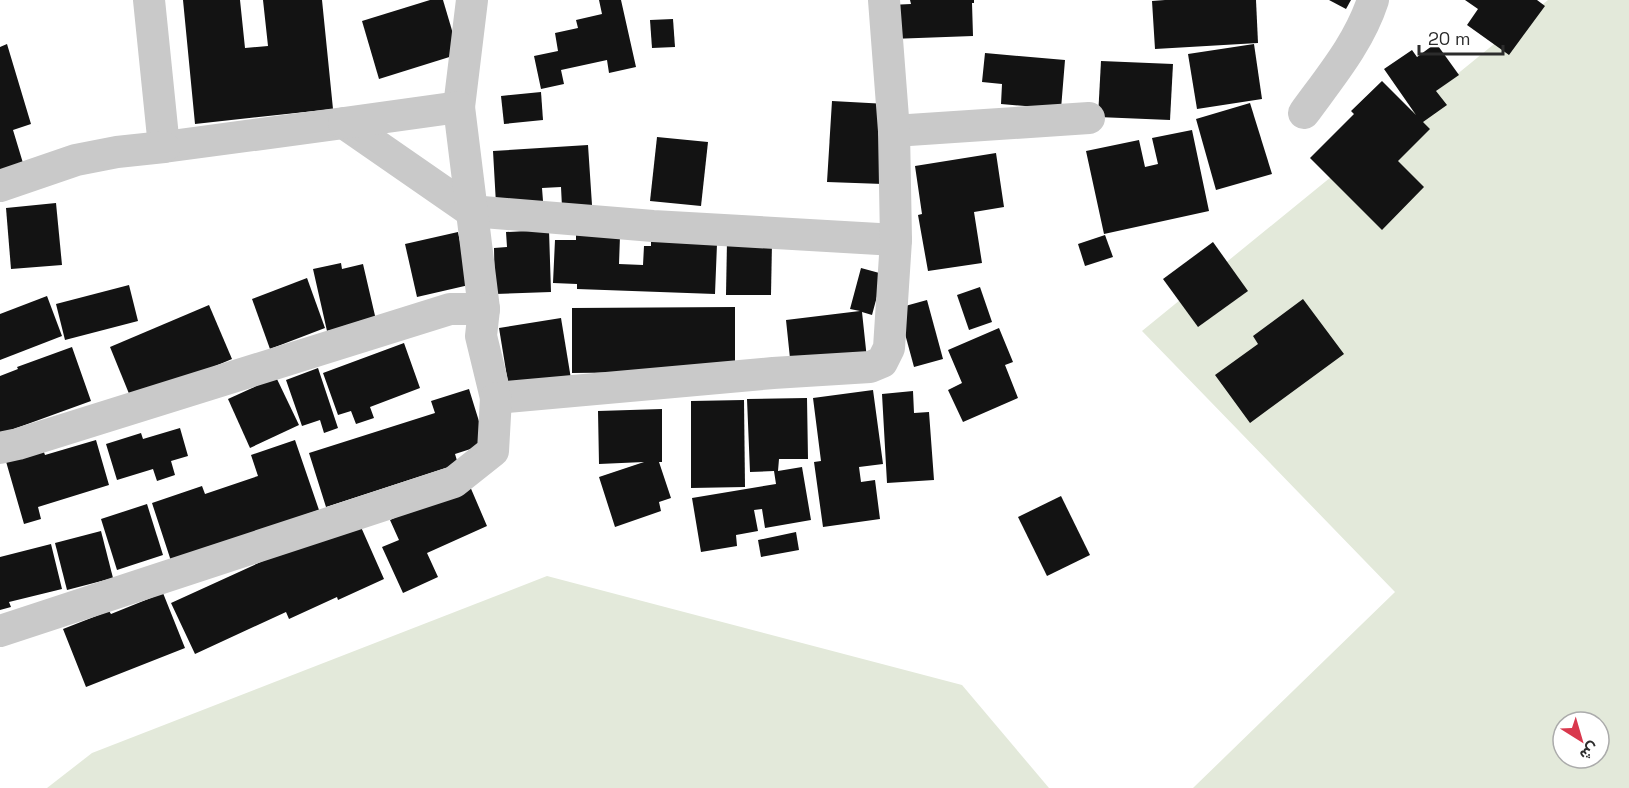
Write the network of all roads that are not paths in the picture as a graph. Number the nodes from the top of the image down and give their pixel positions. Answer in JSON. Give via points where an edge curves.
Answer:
{"nodes":[{"id":1,"x":149,"y":0,"type":"edge"},
{"id":2,"x":472,"y":0,"type":"edge"},
{"id":3,"x":884,"y":0,"type":"edge"},
{"id":4,"x":1373,"y":0,"type":"edge"},
{"id":5,"x":459,"y":107,"type":"junction"},
{"id":6,"x":1304,"y":113,"type":"dead end"},
{"id":7,"x":1089,"y":118,"type":"dead end"},
{"id":8,"x":344,"y":123,"type":"junction"},
{"id":9,"x":894,"y":130,"type":"junction"},
{"id":10,"x":165,"y":147,"type":"junction"},
{"id":11,"x":0,"y":186,"type":"edge"},
{"id":12,"x":471,"y":211,"type":"junction"},
{"id":13,"x":896,"y":240,"type":"junction"},
{"id":14,"x":484,"y":309,"type":"junction"},
{"id":15,"x":496,"y":398,"type":"junction"},
{"id":16,"x":0,"y":448,"type":"edge"},
{"id":17,"x":0,"y":631,"type":"edge"}],
"edges":[{"from":1,"to":10,"type":"street"},
{"from":2,"to":5,"type":"street"},
{"from":3,"to":9,"type":"street"},
{"from":4,"to":6,"type":"street","via":[[1349,51]]},
{"from":5,"to":8,"type":"street"},
{"from":5,"to":12,"type":"street"},
{"from":7,"to":9,"type":"street"},
{"from":8,"to":10,"type":"street"},
{"from":8,"to":12,"type":"street"},
{"from":9,"to":13,"type":"street"},
{"from":10,"to":11,"type":"street","via":[[76,160]]},
{"from":12,"to":13,"type":"street"},
{"from":12,"to":14,"type":"street"},
{"from":13,"to":15,"type":"street","via":[[889,348],[882,362],[870,368]]},
{"from":14,"to":15,"type":"street","via":[[481,336]]},
{"from":14,"to":16,"type":"street","via":[[450,309]]},
{"from":15,"to":17,"type":"street","via":[[493,451],[454,482]]}]}
